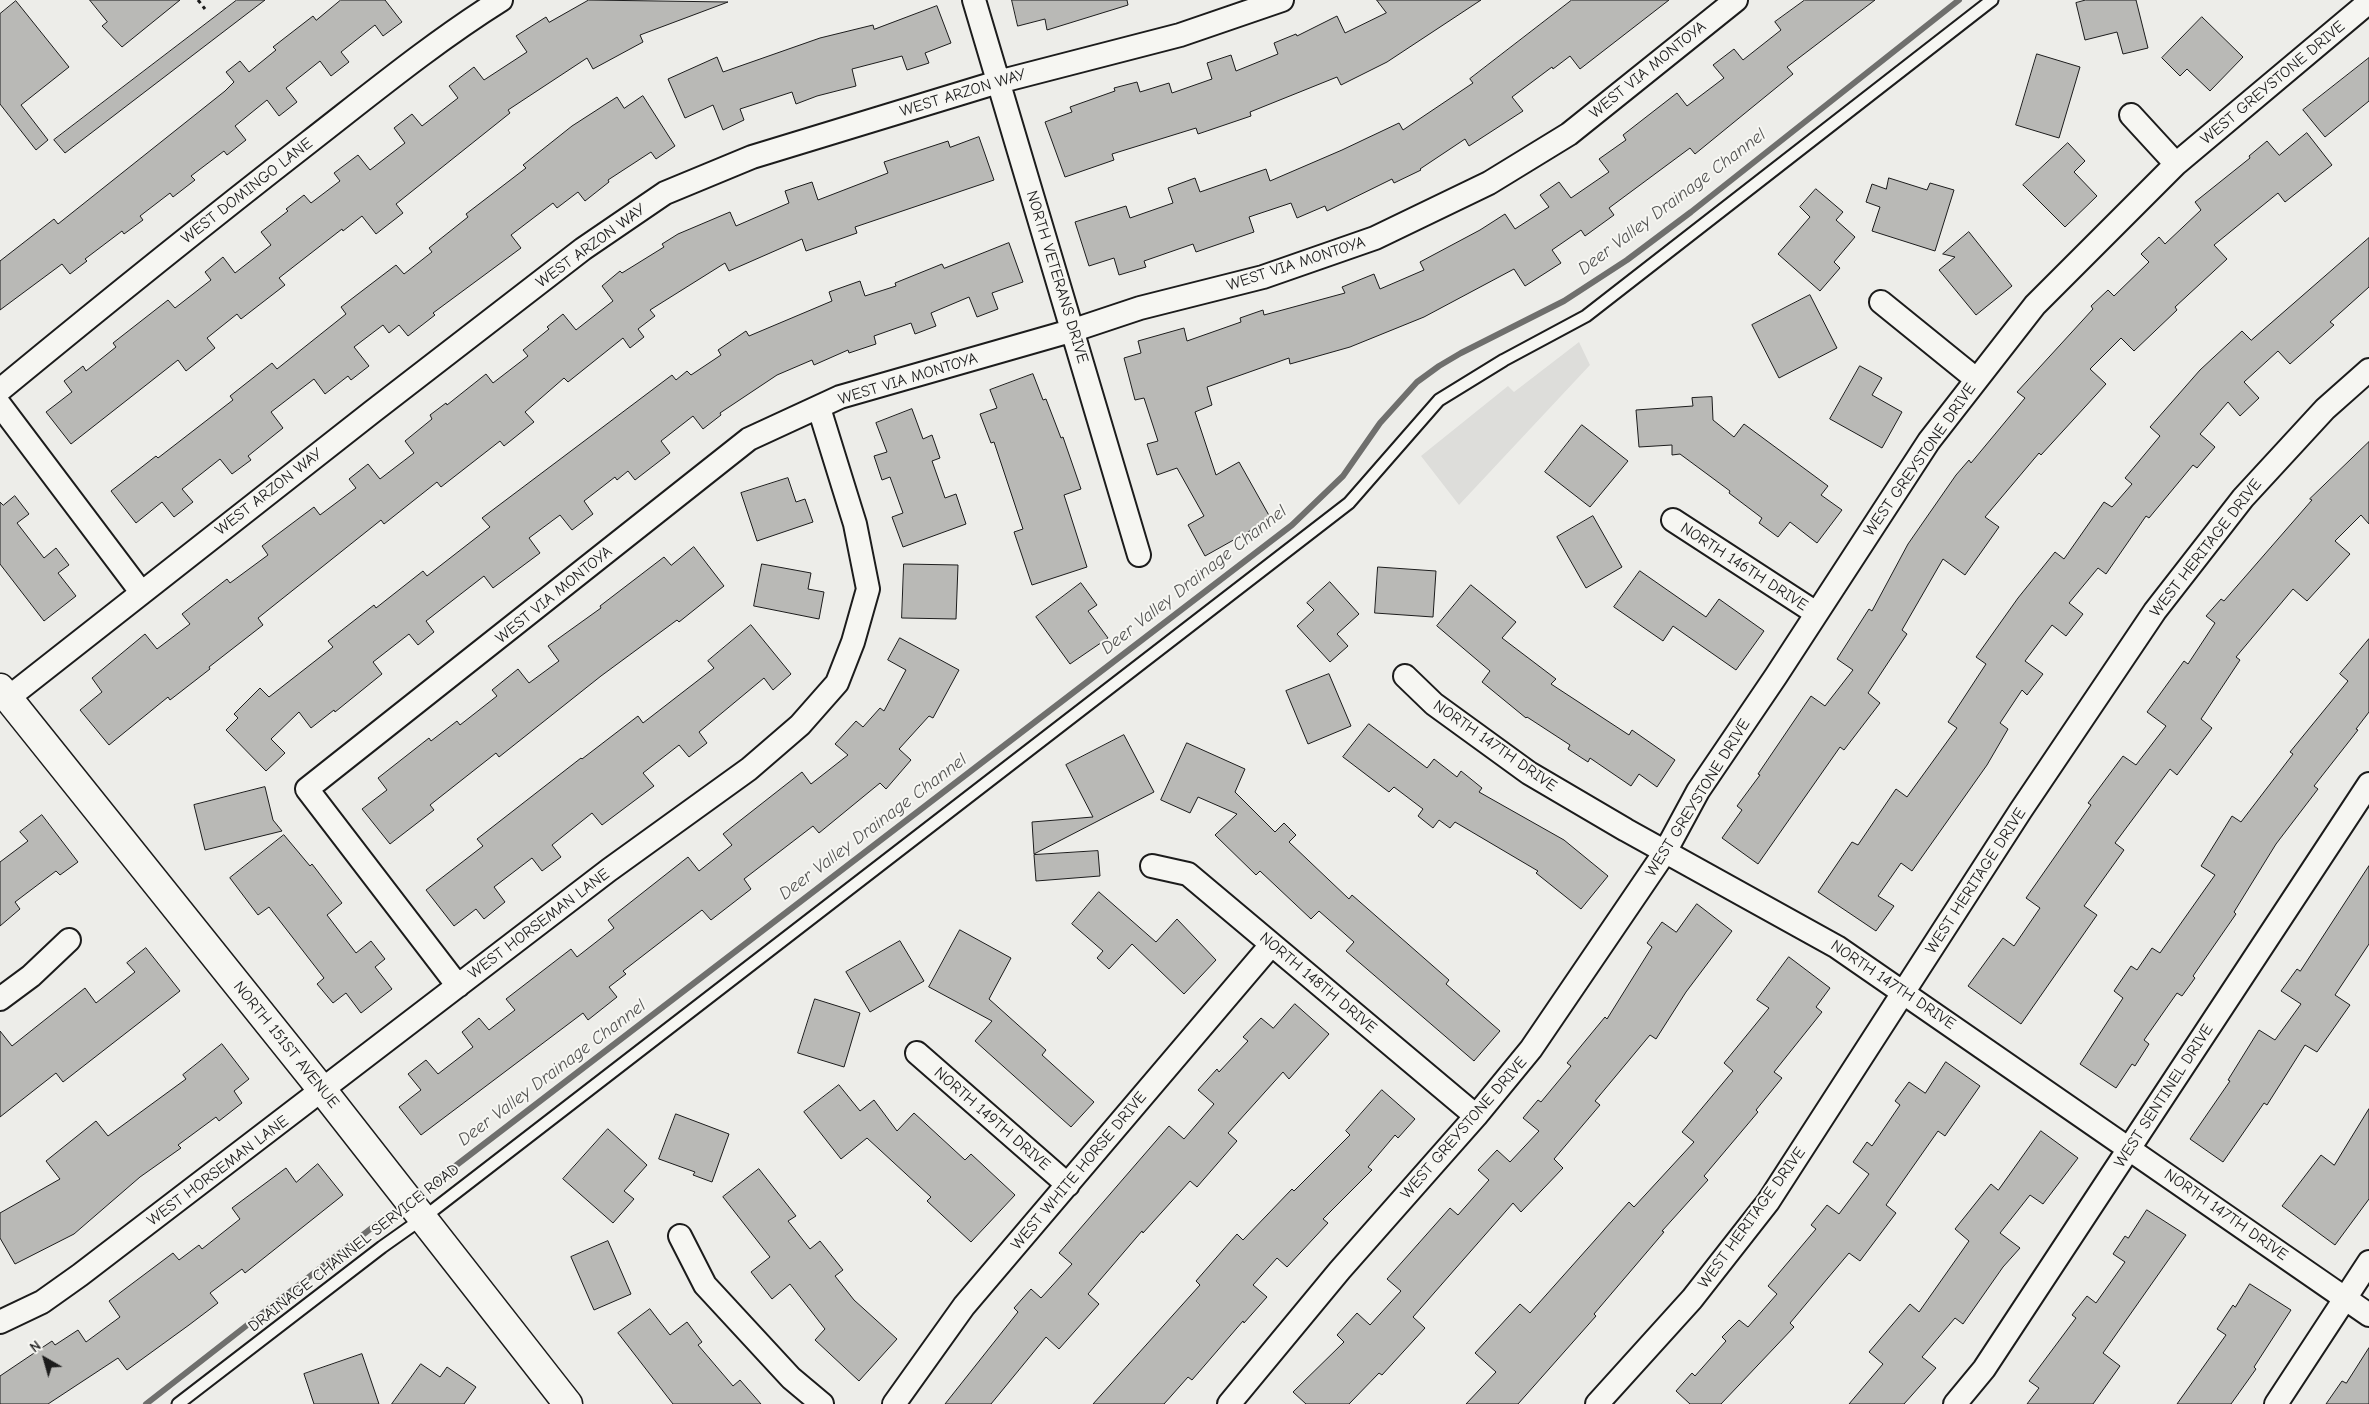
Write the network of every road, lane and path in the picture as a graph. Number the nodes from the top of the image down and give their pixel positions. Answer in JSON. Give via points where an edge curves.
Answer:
{"nodes":[{"id":1,"x":198,"y":0,"type":"edge"},
{"id":2,"x":501,"y":0,"type":"edge"},
{"id":3,"x":974,"y":0,"type":"edge"},
{"id":4,"x":1282,"y":0,"type":"edge"},
{"id":5,"x":1736,"y":0,"type":"edge"},
{"id":6,"x":1992,"y":0,"type":"edge"},
{"id":7,"x":2369,"y":2,"type":"edge"},
{"id":8,"x":204,"y":9,"type":"dead end"},
{"id":9,"x":998,"y":82,"type":"junction"},
{"id":10,"x":2131,"y":115,"type":"dead end"},
{"id":11,"x":2176,"y":164,"type":"junction"},
{"id":12,"x":1881,"y":302,"type":"dead end"},
{"id":13,"x":1074,"y":330,"type":"junction"},
{"id":14,"x":2369,"y":370,"type":"edge"},
{"id":15,"x":1976,"y":379,"type":"junction"},
{"id":16,"x":0,"y":390,"type":"edge"},
{"id":17,"x":0,"y":405,"type":"edge"},
{"id":18,"x":819,"y":408,"type":"junction"},
{"id":19,"x":1673,"y":520,"type":"dead end"},
{"id":20,"x":1139,"y":555,"type":"dead end"},
{"id":21,"x":141,"y":592,"type":"junction"},
{"id":22,"x":1816,"y":614,"type":"junction"},
{"id":23,"x":1405,"y":676,"type":"dead end"},
{"id":24,"x":4,"y":693,"type":"edge"},
{"id":25,"x":2369,"y":784,"type":"edge"},
{"id":26,"x":1665,"y":852,"type":"junction"},
{"id":27,"x":1152,"y":866,"type":"dead end"},
{"id":28,"x":69,"y":940,"type":"dead end"},
{"id":29,"x":1271,"y":945,"type":"junction"},
{"id":30,"x":458,"y":986,"type":"junction"},
{"id":31,"x":1905,"y":991,"type":"junction"},
{"id":32,"x":0,"y":999,"type":"edge"},
{"id":33,"x":917,"y":1053,"type":"dead end"},
{"id":34,"x":323,"y":1091,"type":"junction"},
{"id":35,"x":1476,"y":1116,"type":"junction"},
{"id":36,"x":2130,"y":1148,"type":"junction"},
{"id":37,"x":1068,"y":1185,"type":"junction"},
{"id":38,"x":423,"y":1218,"type":"junction"},
{"id":39,"x":680,"y":1236,"type":"dead end"},
{"id":40,"x":2369,"y":1262,"type":"edge"},
{"id":41,"x":2345,"y":1299,"type":"junction"},
{"id":42,"x":2369,"y":1315,"type":"edge"},
{"id":43,"x":0,"y":1322,"type":"edge"},
{"id":44,"x":178,"y":1404,"type":"edge"},
{"id":45,"x":568,"y":1404,"type":"edge"},
{"id":46,"x":822,"y":1404,"type":"edge"},
{"id":47,"x":894,"y":1404,"type":"edge"},
{"id":48,"x":1229,"y":1404,"type":"edge"},
{"id":49,"x":1597,"y":1404,"type":"edge"},
{"id":50,"x":1955,"y":1404,"type":"edge"},
{"id":51,"x":2276,"y":1404,"type":"edge"}],
"edges":[{"from":1,"to":8,"type":"path"},
{"from":2,"to":16,"type":"street","name":"WEST DOMINGO LANE","via":[[374,92],[174,247]]},
{"from":3,"to":9,"type":"street","name":"NORTH VETERANS DRIVE"},
{"from":4,"to":9,"type":"street","name":"WEST ARZON WAY","via":[[1180,34]]},
{"from":5,"to":13,"type":"street","name":"WEST VIA MONTOYA","via":[[1568,134],[1480,187],[1375,238],[1263,277],[1140,308]]},
{"from":6,"to":38,"type":"lane","name":"DRAINAGE CHANNEL SERVICE ROAD","via":[[1586,316],[1504,360],[1440,400],[1349,503]]},
{"from":7,"to":11,"type":"street","name":"WEST GREYSTONE DRIVE"},
{"from":9,"to":13,"type":"street","name":"NORTH VETERANS DRIVE"},
{"from":9,"to":21,"type":"street","name":"WEST ARZON WAY","via":[[752,157],[665,193],[583,249]]},
{"from":10,"to":11,"type":"street"},
{"from":11,"to":15,"type":"street","name":"WEST GREYSTONE DRIVE","via":[[2035,305]]},
{"from":12,"to":15,"type":"street"},
{"from":13,"to":18,"type":"street","name":"WEST VIA MONTOYA","via":[[840,397]]},
{"from":13,"to":20,"type":"street","name":"NORTH VETERANS DRIVE"},
{"from":14,"to":31,"type":"street","name":"WEST HERITAGE DRIVE","via":[[2325,408],[2243,498],[2155,611],[2021,810]]},
{"from":15,"to":22,"type":"street","name":"WEST GREYSTONE DRIVE","via":[[1929,441]]},
{"from":17,"to":21,"type":"street"},
{"from":18,"to":30,"type":"street","name":"WEST HORSEMAN LANE","via":[[855,524],[868,588],[837,683],[800,725],[749,769],[609,870]]},
{"from":18,"to":30,"type":"street","name":"WEST VIA MONTOYA","via":[[749,439],[307,789]]},
{"from":19,"to":22,"type":"street","name":"NORTH 146TH DRIVE"},
{"from":21,"to":24,"type":"street","name":"WEST ARZON WAY"},
{"from":22,"to":26,"type":"street","name":"WEST GREYSTONE DRIVE","via":[[1698,791]]},
{"from":23,"to":26,"type":"street","name":"NORTH 147TH DRIVE","via":[[1434,704],[1529,773]]},
{"from":24,"to":34,"type":"street","name":"NORTH 151ST AVENUE"},
{"from":25,"to":36,"type":"street","name":"WEST SENTINEL DRIVE"},
{"from":26,"to":31,"type":"street","name":"NORTH 147TH DRIVE","via":[[1838,946]]},
{"from":26,"to":35,"type":"street","name":"WEST GREYSTONE DRIVE","via":[[1531,1049]]},
{"from":27,"to":29,"type":"street","name":"NORTH 148TH DRIVE","via":[[1188,874]]},
{"from":28,"to":32,"type":"street","via":[[31,976]]},
{"from":29,"to":35,"type":"street","name":"NORTH 148TH DRIVE"},
{"from":29,"to":37,"type":"street","name":"WEST WHITE HORSE DRIVE"},
{"from":30,"to":34,"type":"street","name":"WEST HORSEMAN LANE"},
{"from":31,"to":36,"type":"street","name":"NORTH 147TH DRIVE"},
{"from":31,"to":49,"type":"street","name":"WEST HERITAGE DRIVE","via":[[1768,1202],[1692,1299]]},
{"from":33,"to":37,"type":"street","name":"NORTH 149TH DRIVE"},
{"from":34,"to":38,"type":"street","name":"NORTH 151ST AVENUE"},
{"from":34,"to":43,"type":"street","name":"WEST HORSEMAN LANE","via":[[80,1275],[42,1302]]},
{"from":35,"to":48,"type":"street","name":"WEST GREYSTONE DRIVE","via":[[1340,1270]]},
{"from":36,"to":41,"type":"street","name":"NORTH 147TH DRIVE"},
{"from":36,"to":50,"type":"street","name":"WEST SENTINEL DRIVE","via":[[1984,1369]]},
{"from":37,"to":47,"type":"street","name":"WEST WHITE HORSE DRIVE","via":[[964,1306]]},
{"from":38,"to":44,"type":"lane","name":"DRAINAGE CHANNEL SERVICE ROAD"},
{"from":38,"to":45,"type":"street","name":"NORTH 151ST AVENUE"},
{"from":39,"to":46,"type":"street","via":[[705,1285],[791,1378]]},
{"from":40,"to":41,"type":"street"},
{"from":41,"to":42,"type":"street","name":"NORTH 147TH DRIVE"},
{"from":41,"to":51,"type":"street"}]}
